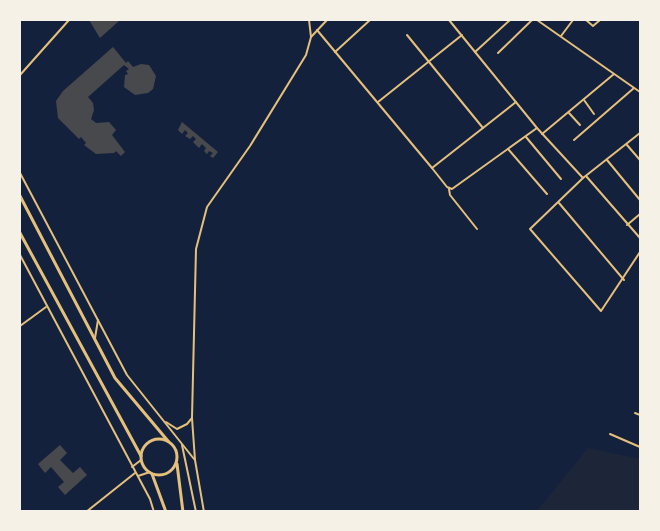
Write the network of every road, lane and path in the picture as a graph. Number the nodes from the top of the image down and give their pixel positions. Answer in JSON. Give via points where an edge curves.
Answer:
{"nodes":[{"id":1,"x":69,"y":20,"type":"edge"},
{"id":2,"x":309,"y":20,"type":"edge"},
{"id":3,"x":327,"y":20,"type":"edge"},
{"id":4,"x":370,"y":20,"type":"edge"},
{"id":5,"x":449,"y":20,"type":"edge"},
{"id":6,"x":510,"y":20,"type":"edge"},
{"id":7,"x":532,"y":20,"type":"edge"},
{"id":8,"x":537,"y":20,"type":"edge"},
{"id":9,"x":573,"y":20,"type":"edge"},
{"id":10,"x":585,"y":20,"type":"edge"},
{"id":11,"x":600,"y":20,"type":"edge"},
{"id":12,"x":317,"y":30,"type":"junction"},
{"id":13,"x":407,"y":35,"type":"dead end"},
{"id":14,"x":462,"y":35,"type":"junction"},
{"id":15,"x":561,"y":36,"type":"junction"},
{"id":16,"x":311,"y":37,"type":"junction"},
{"id":17,"x":335,"y":52,"type":"junction"},
{"id":18,"x":475,"y":52,"type":"junction"},
{"id":19,"x":498,"y":53,"type":"dead end"},
{"id":20,"x":430,"y":61,"type":"junction"},
{"id":21,"x":614,"y":74,"type":"junction"},
{"id":22,"x":20,"y":75,"type":"edge"},
{"id":23,"x":634,"y":88,"type":"junction"},
{"id":24,"x":640,"y":93,"type":"edge"},
{"id":25,"x":584,"y":100,"type":"junction"},
{"id":26,"x":378,"y":102,"type":"junction"},
{"id":27,"x":516,"y":102,"type":"junction"},
{"id":28,"x":569,"y":113,"type":"junction"},
{"id":29,"x":594,"y":114,"type":"dead end"},
{"id":30,"x":580,"y":125,"type":"dead end"},
{"id":31,"x":483,"y":128,"type":"junction"},
{"id":32,"x":537,"y":129,"type":"junction"},
{"id":33,"x":640,"y":133,"type":"edge"},
{"id":34,"x":542,"y":134,"type":"junction"},
{"id":35,"x":526,"y":136,"type":"junction"},
{"id":36,"x":574,"y":140,"type":"dead end"},
{"id":37,"x":627,"y":145,"type":"junction"},
{"id":38,"x":508,"y":148,"type":"junction"},
{"id":39,"x":607,"y":160,"type":"junction"},
{"id":40,"x":640,"y":160,"type":"edge"},
{"id":41,"x":432,"y":168,"type":"junction"},
{"id":42,"x":20,"y":173,"type":"edge"},
{"id":43,"x":585,"y":177,"type":"junction"},
{"id":44,"x":561,"y":178,"type":"dead end"},
{"id":45,"x":448,"y":189,"type":"junction"},
{"id":46,"x":547,"y":194,"type":"dead end"},
{"id":47,"x":20,"y":196,"type":"edge"},
{"id":48,"x":640,"y":200,"type":"edge"},
{"id":49,"x":559,"y":202,"type":"junction"},
{"id":50,"x":640,"y":214,"type":"edge"},
{"id":51,"x":627,"y":225,"type":"junction"},
{"id":52,"x":477,"y":229,"type":"dead end"},
{"id":53,"x":20,"y":233,"type":"edge"},
{"id":54,"x":640,"y":238,"type":"edge"},
{"id":55,"x":640,"y":252,"type":"edge"},
{"id":56,"x":20,"y":255,"type":"edge"},
{"id":57,"x":624,"y":280,"type":"junction"},
{"id":58,"x":47,"y":307,"type":"junction"},
{"id":59,"x":98,"y":320,"type":"junction"},
{"id":60,"x":20,"y":326,"type":"edge"},
{"id":61,"x":95,"y":340,"type":"junction"},
{"id":62,"x":635,"y":413,"type":"dead end"},
{"id":63,"x":640,"y":416,"type":"edge"},
{"id":64,"x":192,"y":418,"type":"junction"},
{"id":65,"x":164,"y":421,"type":"junction"},
{"id":66,"x":610,"y":434,"type":"dead end"},
{"id":67,"x":168,"y":441,"type":"junction"},
{"id":68,"x":183,"y":445,"type":"junction"},
{"id":69,"x":640,"y":447,"type":"edge"},
{"id":70,"x":141,"y":458,"type":"junction"},
{"id":71,"x":195,"y":460,"type":"junction"},
{"id":72,"x":176,"y":462,"type":"junction"},
{"id":73,"x":132,"y":468,"type":"junction"},
{"id":74,"x":151,"y":472,"type":"junction"},
{"id":75,"x":136,"y":475,"type":"junction"},
{"id":76,"x":86,"y":512,"type":"edge"},
{"id":77,"x":154,"y":512,"type":"edge"},
{"id":78,"x":164,"y":512,"type":"edge"},
{"id":79,"x":183,"y":512,"type":"edge"},
{"id":80,"x":196,"y":512,"type":"edge"},
{"id":81,"x":204,"y":512,"type":"edge"}],
"edges":[{"from":1,"to":22,"type":"street"},
{"from":2,"to":16,"type":"street"},
{"from":3,"to":12,"type":"street"},
{"from":4,"to":17,"type":"street"},
{"from":5,"to":14,"type":"street"},
{"from":6,"to":18,"type":"street"},
{"from":7,"to":19,"type":"street"},
{"from":8,"to":15,"type":"street"},
{"from":9,"to":15,"type":"street"},
{"from":10,"to":11,"type":"street","via":[[593,26]]},
{"from":12,"to":16,"type":"street"},
{"from":12,"to":17,"type":"street"},
{"from":13,"to":20,"type":"street"},
{"from":14,"to":18,"type":"street"},
{"from":14,"to":20,"type":"street"},
{"from":15,"to":21,"type":"street"},
{"from":16,"to":64,"type":"street","via":[[294,76],[204,213],[196,249]]},
{"from":17,"to":26,"type":"street"},
{"from":18,"to":27,"type":"street"},
{"from":20,"to":26,"type":"street"},
{"from":20,"to":31,"type":"street"},
{"from":21,"to":23,"type":"street"},
{"from":21,"to":25,"type":"street"},
{"from":23,"to":24,"type":"street"},
{"from":23,"to":36,"type":"street"},
{"from":25,"to":28,"type":"street"},
{"from":25,"to":29,"type":"street"},
{"from":26,"to":41,"type":"street"},
{"from":27,"to":31,"type":"street"},
{"from":27,"to":32,"type":"street"},
{"from":28,"to":30,"type":"street"},
{"from":28,"to":34,"type":"street"},
{"from":31,"to":41,"type":"street"},
{"from":32,"to":34,"type":"street"},
{"from":32,"to":35,"type":"street"},
{"from":33,"to":37,"type":"street"},
{"from":34,"to":43,"type":"street"},
{"from":35,"to":38,"type":"street"},
{"from":35,"to":44,"type":"street"},
{"from":37,"to":39,"type":"street"},
{"from":37,"to":40,"type":"street"},
{"from":38,"to":45,"type":"street"},
{"from":38,"to":46,"type":"street"},
{"from":39,"to":43,"type":"street"},
{"from":39,"to":48,"type":"street"},
{"from":41,"to":45,"type":"street"},
{"from":42,"to":59,"type":"street"},
{"from":43,"to":49,"type":"street"},
{"from":43,"to":51,"type":"street"},
{"from":45,"to":52,"type":"street"},
{"from":47,"to":61,"type":"main road"},
{"from":49,"to":57,"type":"street"},
{"from":49,"to":57,"type":"street","via":[[530,229],[601,311]]},
{"from":50,"to":51,"type":"street"},
{"from":51,"to":54,"type":"street"},
{"from":53,"to":70,"type":"main road"},
{"from":55,"to":57,"type":"street"},
{"from":56,"to":58,"type":"street"},
{"from":58,"to":60,"type":"street"},
{"from":58,"to":73,"type":"street"},
{"from":59,"to":61,"type":"street"},
{"from":59,"to":65,"type":"street","via":[[127,375]]},
{"from":61,"to":67,"type":"main road","via":[[115,378]]},
{"from":62,"to":63,"type":"street"},
{"from":64,"to":65,"type":"street","via":[[177,429]]},
{"from":64,"to":71,"type":"street"},
{"from":65,"to":68,"type":"street"},
{"from":66,"to":69,"type":"street"},
{"from":67,"to":70,"type":"main road","via":[[149,441]]},
{"from":67,"to":72,"type":"main road","via":[[175,447]]},
{"from":68,"to":71,"type":"street"},
{"from":68,"to":80,"type":"street"},
{"from":70,"to":73,"type":"street"},
{"from":70,"to":74,"type":"main road"},
{"from":71,"to":81,"type":"street"},
{"from":72,"to":74,"type":"main road","via":[[166,473]]},
{"from":72,"to":79,"type":"main road"},
{"from":73,"to":75,"type":"street"},
{"from":74,"to":75,"type":"street"},
{"from":74,"to":78,"type":"main road"},
{"from":75,"to":76,"type":"street"},
{"from":75,"to":77,"type":"street"}]}
